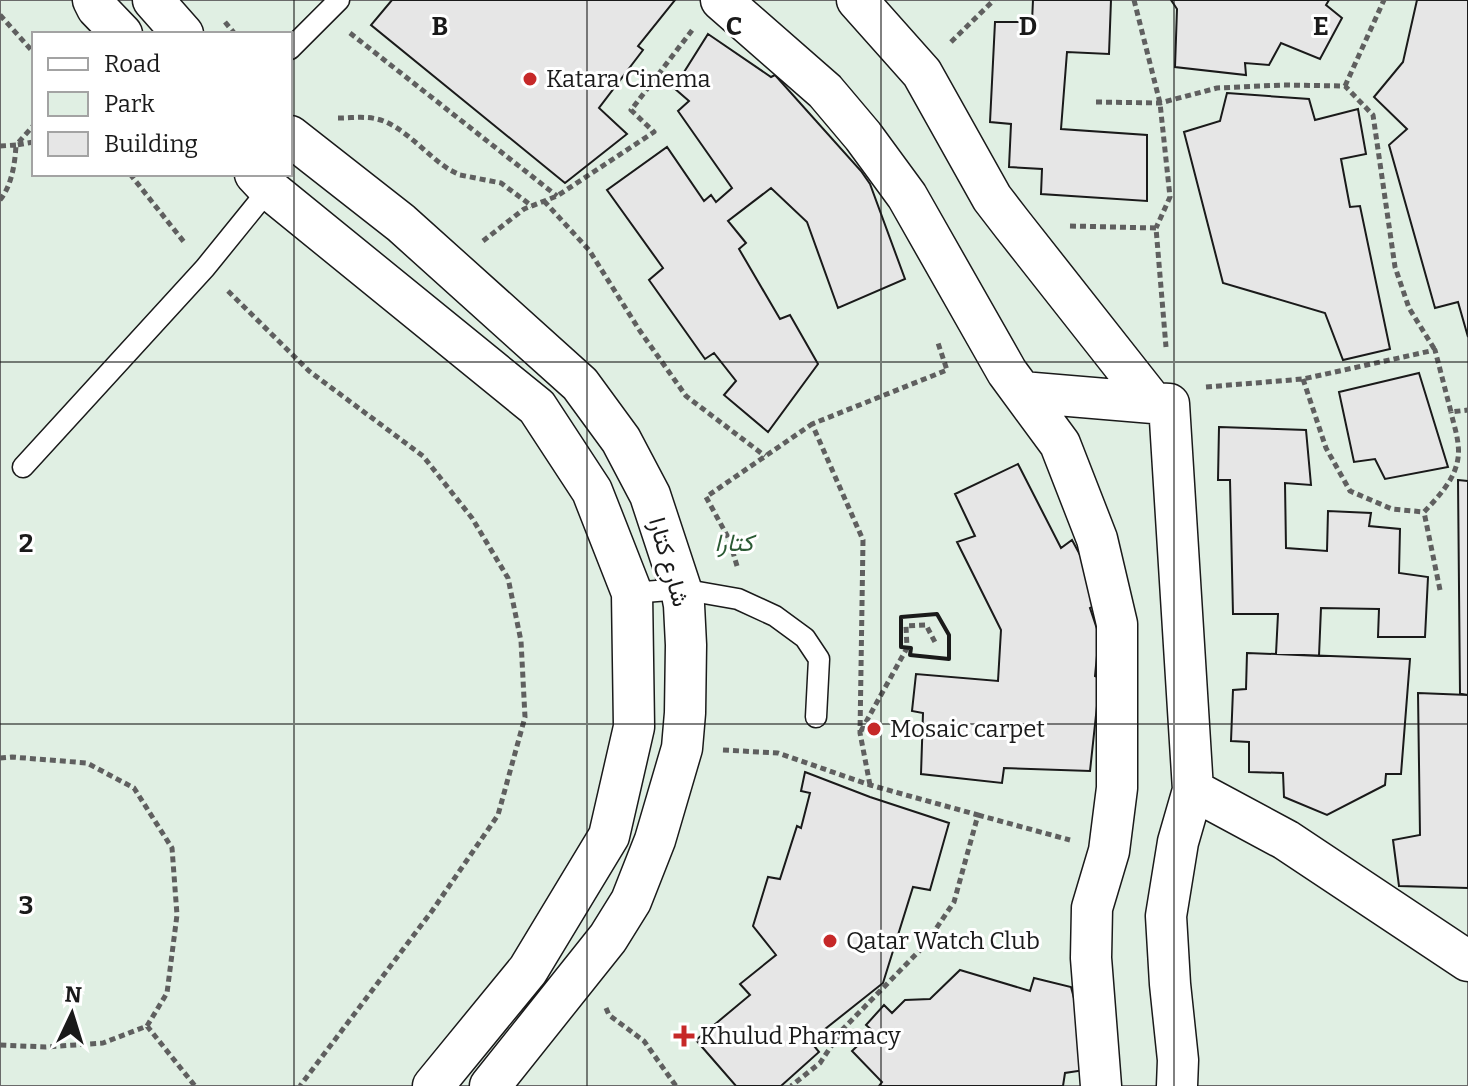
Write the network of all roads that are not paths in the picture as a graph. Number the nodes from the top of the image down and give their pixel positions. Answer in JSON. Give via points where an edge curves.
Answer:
{"nodes":[{"id":1,"x":93,"y":0,"type":"edge"},
{"id":2,"x":153,"y":0,"type":"edge"},
{"id":3,"x":339,"y":0,"type":"edge"},
{"id":4,"x":857,"y":0,"type":"edge"},
{"id":5,"x":709,"y":12,"type":"edge"},
{"id":6,"x":120,"y":32,"type":"edge"},
{"id":7,"x":181,"y":32,"type":"edge"},
{"id":8,"x":292,"y":47,"type":"edge"},
{"id":9,"x":292,"y":138,"type":"edge"},
{"id":10,"x":262,"y":181,"type":"edge"},
{"id":11,"x":1022,"y":392,"type":"junction"},
{"id":12,"x":1153,"y":403,"type":"junction"},
{"id":13,"x":23,"y":467,"type":"dead end"},
{"id":14,"x":681,"y":589,"type":"junction"},
{"id":15,"x":632,"y":593,"type":"junction"},
{"id":16,"x":816,"y":717,"type":"dead end"},
{"id":17,"x":1193,"y":790,"type":"junction"},
{"id":18,"x":1468,"y":961,"type":"edge"},
{"id":19,"x":433,"y":1086,"type":"edge"},
{"id":20,"x":490,"y":1086,"type":"edge"},
{"id":21,"x":1101,"y":1086,"type":"edge"},
{"id":22,"x":1177,"y":1086,"type":"edge"}],
"edges":[{"from":1,"to":6,"type":"street"},
{"from":2,"to":7,"type":"street"},
{"from":3,"to":8,"type":"lane"},
{"from":4,"to":12,"type":"street","via":[[922,73],[992,198]]},
{"from":5,"to":11,"type":"street","via":[[825,91],[863,136],[907,196]]},
{"from":9,"to":14,"type":"street","name":"شارع كتارا","via":[[401,223],[580,384],[621,440],[650,495]]},
{"from":10,"to":13,"type":"lane","via":[[205,268]]},
{"from":10,"to":15,"type":"street","name":"شارع كتارا","via":[[537,407],[592,491]]},
{"from":11,"to":12,"type":"street"},
{"from":11,"to":21,"type":"street","via":[[1060,444],[1097,539],[1117,624],[1117,788],[1109,851],[1092,908]]},
{"from":12,"to":17,"type":"street","via":[[1169,404]]},
{"from":14,"to":15,"type":"lane"},
{"from":14,"to":16,"type":"lane","via":[[738,599],[805,638],[819,659]]},
{"from":14,"to":20,"type":"street","name":"شارع كتارا","via":[[686,645],[682,748],[655,840],[631,901],[608,938]]},
{"from":15,"to":19,"type":"street","name":"شارع كتارا","via":[[634,727],[609,836],[528,970]]},
{"from":17,"to":18,"type":"street","via":[[1286,840]]},
{"from":17,"to":22,"type":"street","via":[[1166,916]]}]}
